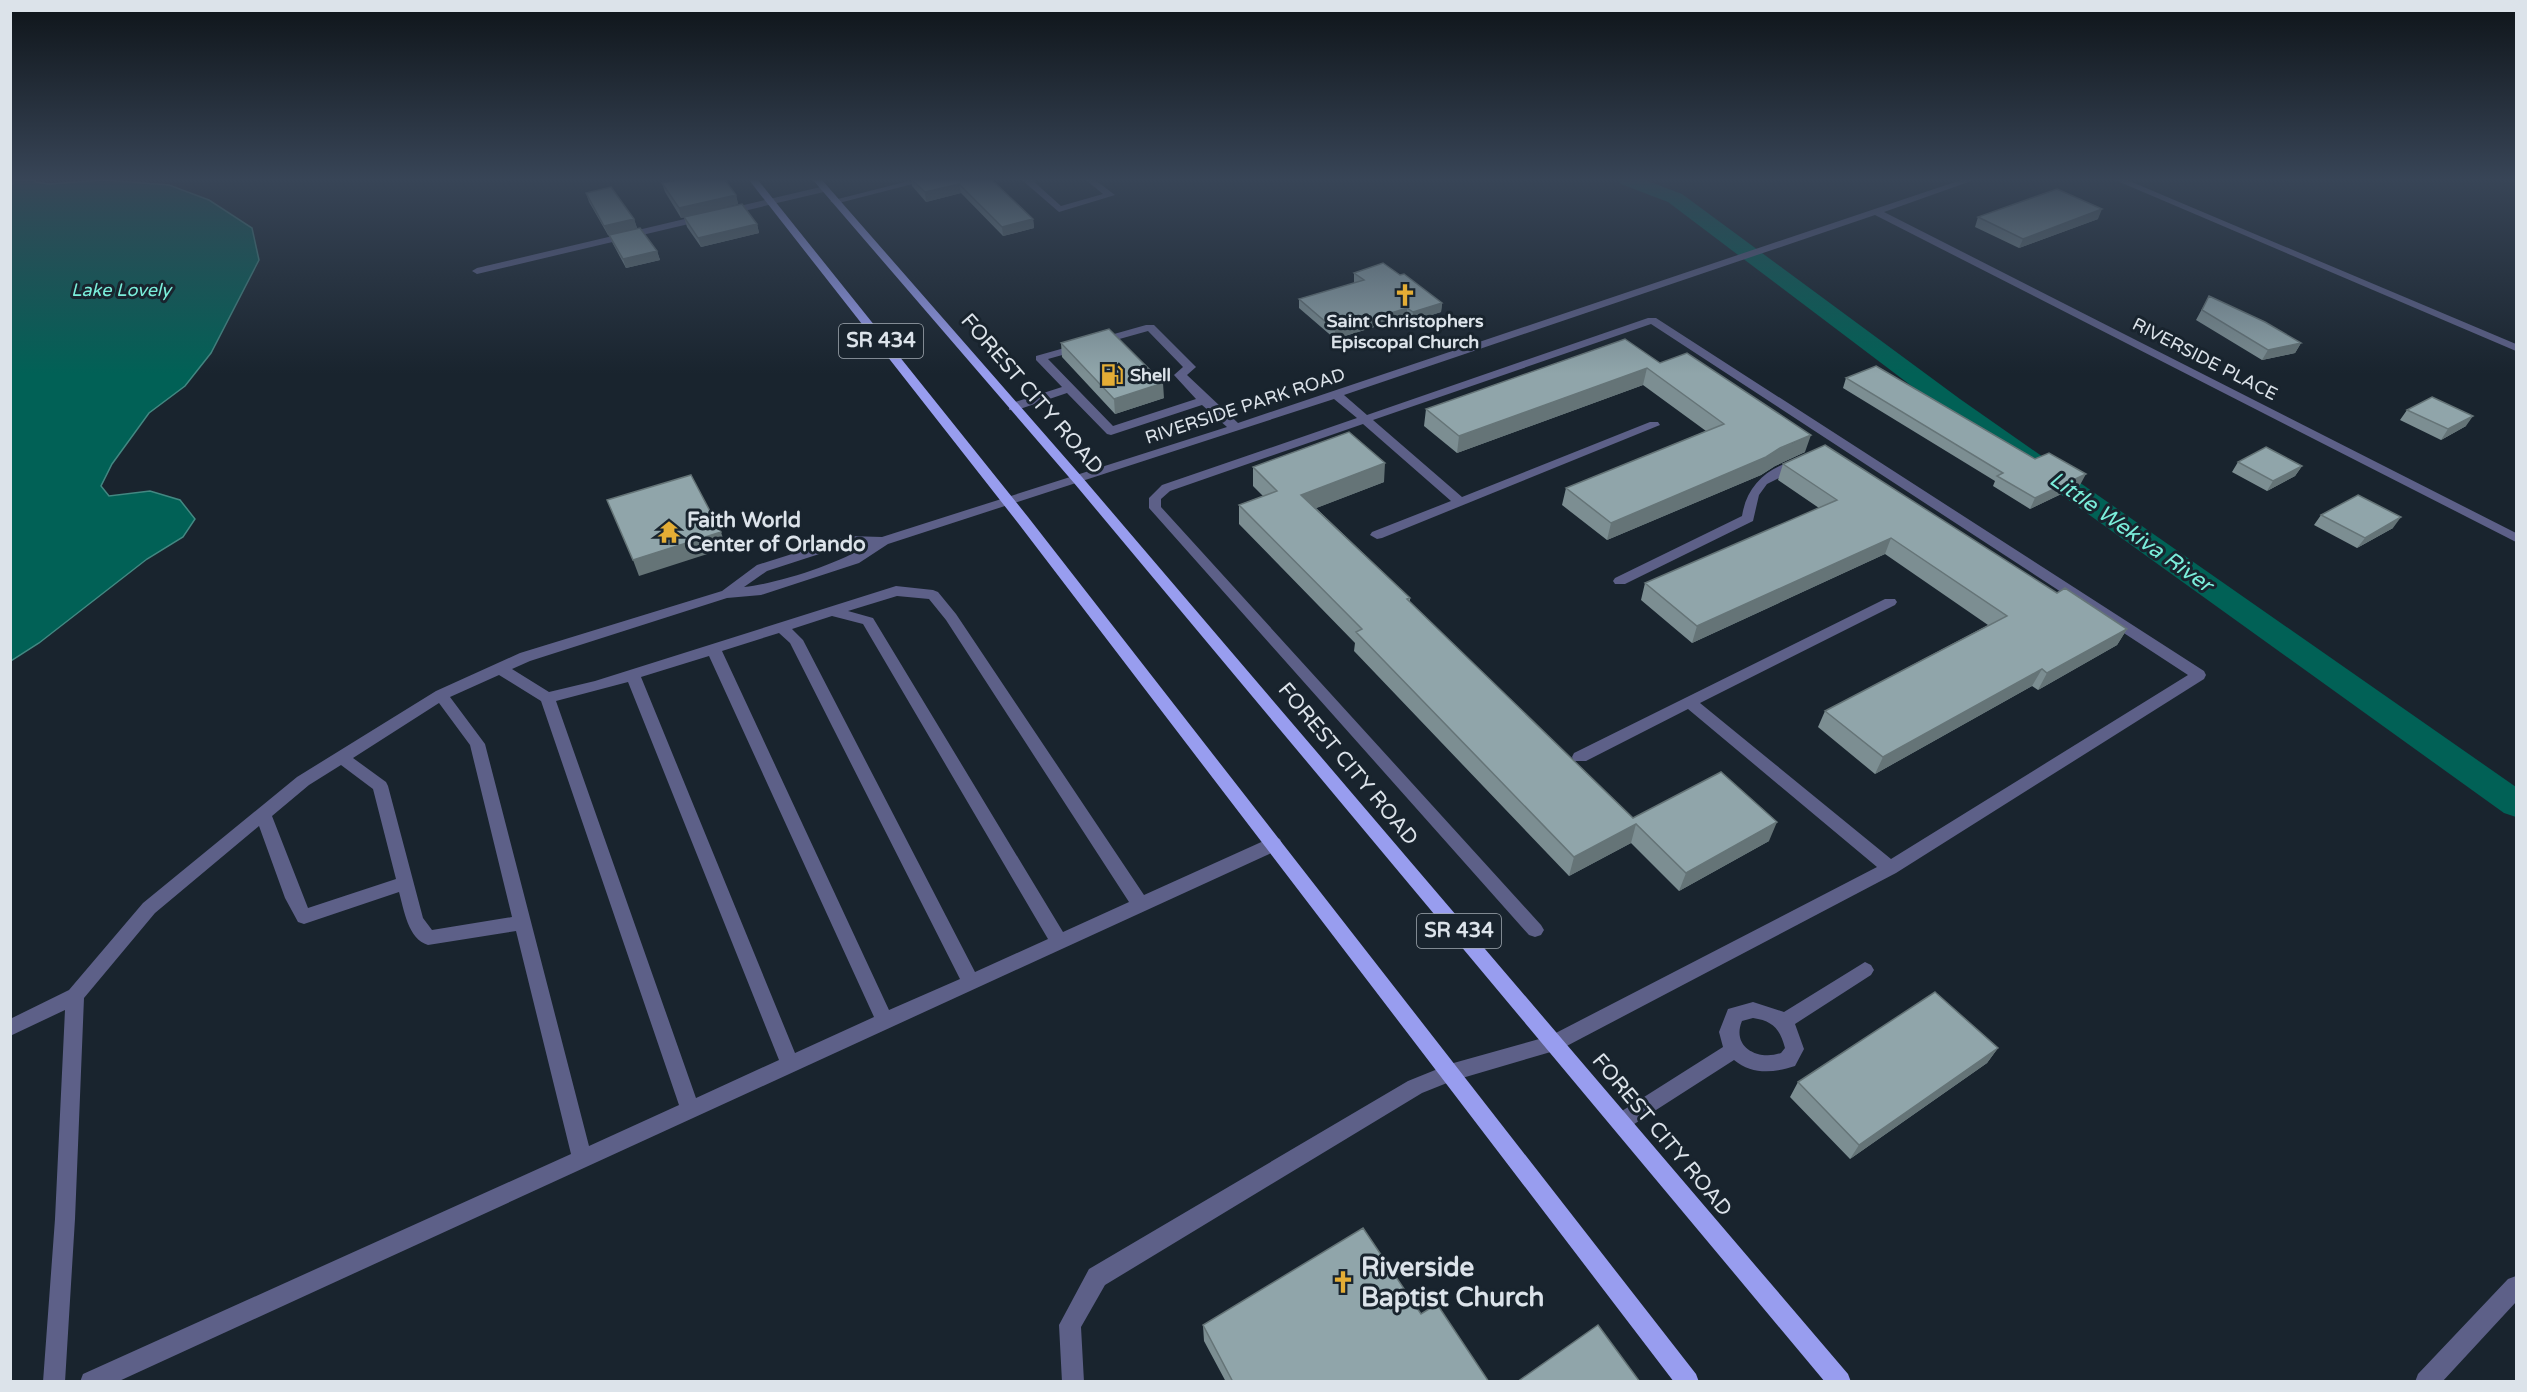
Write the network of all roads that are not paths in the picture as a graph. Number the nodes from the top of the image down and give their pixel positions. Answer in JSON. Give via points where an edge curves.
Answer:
{"nodes":[{"id":1,"x":588,"y":245,"type":"edge"},
{"id":2,"x":805,"y":245,"type":"edge"},
{"id":3,"x":873,"y":245,"type":"edge"},
{"id":4,"x":1777,"y":245,"type":"edge"},
{"id":5,"x":1942,"y":245,"type":"edge"},
{"id":6,"x":2274,"y":245,"type":"edge"},
{"id":7,"x":477,"y":271,"type":"dead end"},
{"id":8,"x":2517,"y":348,"type":"edge"},
{"id":9,"x":1070,"y":388,"type":"junction"},
{"id":10,"x":1336,"y":394,"type":"junction"},
{"id":11,"x":1204,"y":400,"type":"junction"},
{"id":12,"x":1013,"y":407,"type":"junction"},
{"id":13,"x":1364,"y":419,"type":"junction"},
{"id":14,"x":1654,"y":425,"type":"dead end"},
{"id":15,"x":1236,"y":428,"type":"junction"},
{"id":16,"x":1846,"y":444,"type":"junction"},
{"id":17,"x":1078,"y":480,"type":"junction"},
{"id":18,"x":1009,"y":502,"type":"junction"},
{"id":19,"x":1460,"y":502,"type":"junction"},
{"id":20,"x":1377,"y":535,"type":"dead end"},
{"id":21,"x":2517,"y":538,"type":"edge"},
{"id":22,"x":883,"y":541,"type":"junction"},
{"id":23,"x":1620,"y":582,"type":"dead end"},
{"id":24,"x":726,"y":594,"type":"junction"},
{"id":25,"x":1890,"y":602,"type":"dead end"},
{"id":26,"x":830,"y":611,"type":"junction"},
{"id":27,"x":780,"y":627,"type":"junction"},
{"id":28,"x":713,"y":648,"type":"junction"},
{"id":29,"x":500,"y":668,"type":"junction"},
{"id":30,"x":632,"y":675,"type":"junction"},
{"id":31,"x":441,"y":695,"type":"junction"},
{"id":32,"x":547,"y":698,"type":"junction"},
{"id":33,"x":1689,"y":702,"type":"junction"},
{"id":34,"x":341,"y":757,"type":"junction"},
{"id":35,"x":1580,"y":757,"type":"dead end"},
{"id":36,"x":263,"y":814,"type":"junction"},
{"id":37,"x":1274,"y":844,"type":"junction"},
{"id":38,"x":1890,"y":868,"type":"junction"},
{"id":39,"x":405,"y":883,"type":"junction"},
{"id":40,"x":1140,"y":904,"type":"junction"},
{"id":41,"x":522,"y":923,"type":"junction"},
{"id":42,"x":1535,"y":930,"type":"dead end"},
{"id":43,"x":1059,"y":941,"type":"junction"},
{"id":44,"x":1865,"y":970,"type":"dead end"},
{"id":45,"x":970,"y":981,"type":"junction"},
{"id":46,"x":75,"y":996,"type":"junction"},
{"id":47,"x":884,"y":1020,"type":"junction"},
{"id":48,"x":1783,"y":1022,"type":"junction"},
{"id":49,"x":10,"y":1028,"type":"edge"},
{"id":50,"x":1554,"y":1043,"type":"junction"},
{"id":51,"x":1736,"y":1049,"type":"junction"},
{"id":52,"x":790,"y":1063,"type":"junction"},
{"id":53,"x":1450,"y":1073,"type":"junction"},
{"id":54,"x":690,"y":1109,"type":"junction"},
{"id":55,"x":1621,"y":1122,"type":"junction"},
{"id":56,"x":582,"y":1158,"type":"junction"},
{"id":57,"x":2517,"y":1287,"type":"edge"},
{"id":58,"x":54,"y":1382,"type":"edge"},
{"id":59,"x":91,"y":1382,"type":"edge"},
{"id":60,"x":1073,"y":1382,"type":"edge"},
{"id":61,"x":1688,"y":1382,"type":"edge"},
{"id":62,"x":1840,"y":1382,"type":"edge"},
{"id":63,"x":2426,"y":1382,"type":"edge"}],
"edges":[{"from":1,"to":7,"type":"street"},
{"from":2,"to":18,"type":"main road","number":"SR 434"},
{"from":3,"to":12,"type":"main road","name":"FOREST CITY ROAD","number":"SR 434"},
{"from":4,"to":10,"type":"street","name":"RIVERSIDE PARK ROAD"},
{"from":5,"to":21,"type":"street","name":"RIVERSIDE PLACE"},
{"from":6,"to":8,"type":"street"},
{"from":9,"to":11,"type":"street","via":[[1111,431]]},
{"from":9,"to":11,"type":"street","via":[[1040,358],[1150,327],[1190,367],[1180,375]]},
{"from":9,"to":12,"type":"street"},
{"from":10,"to":13,"type":"street"},
{"from":10,"to":15,"type":"street","name":"RIVERSIDE PARK ROAD"},
{"from":11,"to":15,"type":"street"},
{"from":12,"to":17,"type":"main road","name":"FOREST CITY ROAD","number":"SR 434"},
{"from":13,"to":16,"type":"street","via":[[1652,320]]},
{"from":13,"to":19,"type":"street"},
{"from":13,"to":42,"type":"street","via":[[1166,488],[1155,498],[1155,508]]},
{"from":14,"to":19,"type":"street"},
{"from":15,"to":17,"type":"street","name":"RIVERSIDE PARK ROAD"},
{"from":16,"to":23,"type":"street","via":[[1761,482],[1750,497],[1748,518]]},
{"from":16,"to":38,"type":"street","via":[[2199,675]]},
{"from":17,"to":18,"type":"street","name":"RIVERSIDE PARK ROAD"},
{"from":17,"to":50,"type":"main road","name":"FOREST CITY ROAD","number":"SR 434"},
{"from":18,"to":22,"type":"street","name":"RIVERSIDE PARK ROAD"},
{"from":18,"to":37,"type":"main road","number":"SR 434"},
{"from":19,"to":20,"type":"street"},
{"from":22,"to":24,"type":"street","via":[[854,560],[761,590]]},
{"from":22,"to":24,"type":"street","via":[[849,540],[762,568]]},
{"from":24,"to":29,"type":"street"},
{"from":25,"to":33,"type":"street"},
{"from":26,"to":27,"type":"street"},
{"from":26,"to":40,"type":"street","via":[[896,591],[933,595]]},
{"from":26,"to":43,"type":"street","via":[[868,621]]},
{"from":27,"to":28,"type":"street"},
{"from":27,"to":45,"type":"street","via":[[796,640]]},
{"from":28,"to":30,"type":"street"},
{"from":28,"to":47,"type":"street"},
{"from":29,"to":31,"type":"street"},
{"from":29,"to":32,"type":"street"},
{"from":30,"to":32,"type":"street"},
{"from":30,"to":52,"type":"street"},
{"from":31,"to":34,"type":"street"},
{"from":31,"to":41,"type":"street","via":[[477,744]]},
{"from":32,"to":54,"type":"street"},
{"from":33,"to":35,"type":"street"},
{"from":33,"to":38,"type":"street"},
{"from":34,"to":36,"type":"street","via":[[303,781]]},
{"from":34,"to":39,"type":"street","via":[[380,786]]},
{"from":36,"to":39,"type":"street","via":[[304,917]]},
{"from":36,"to":46,"type":"street","via":[[149,908]]},
{"from":37,"to":40,"type":"street"},
{"from":37,"to":53,"type":"main road","number":"SR 434"},
{"from":38,"to":50,"type":"street"},
{"from":39,"to":41,"type":"street","via":[[415,921],[428,938]]},
{"from":40,"to":43,"type":"street"},
{"from":41,"to":56,"type":"street"},
{"from":43,"to":45,"type":"street"},
{"from":44,"to":48,"type":"street"},
{"from":45,"to":47,"type":"street"},
{"from":46,"to":49,"type":"street"},
{"from":46,"to":58,"type":"street"},
{"from":47,"to":52,"type":"street"},
{"from":48,"to":51,"type":"street","via":[[1764,1011],[1735,1016],[1728,1031]]},
{"from":48,"to":51,"type":"street","via":[[1794,1039],[1791,1056],[1784,1062],[1764,1066],[1753,1063]]},
{"from":50,"to":53,"type":"street"},
{"from":50,"to":55,"type":"main road","name":"FOREST CITY ROAD","number":"SR 434"},
{"from":51,"to":55,"type":"street"},
{"from":52,"to":54,"type":"street"},
{"from":53,"to":60,"type":"street","via":[[1415,1087],[1097,1277],[1070,1325]]},
{"from":53,"to":61,"type":"main road","number":"SR 434"},
{"from":54,"to":56,"type":"street"},
{"from":55,"to":62,"type":"main road","name":"FOREST CITY ROAD","number":"SR 434"},
{"from":56,"to":59,"type":"street"},
{"from":57,"to":63,"type":"street"}]}
